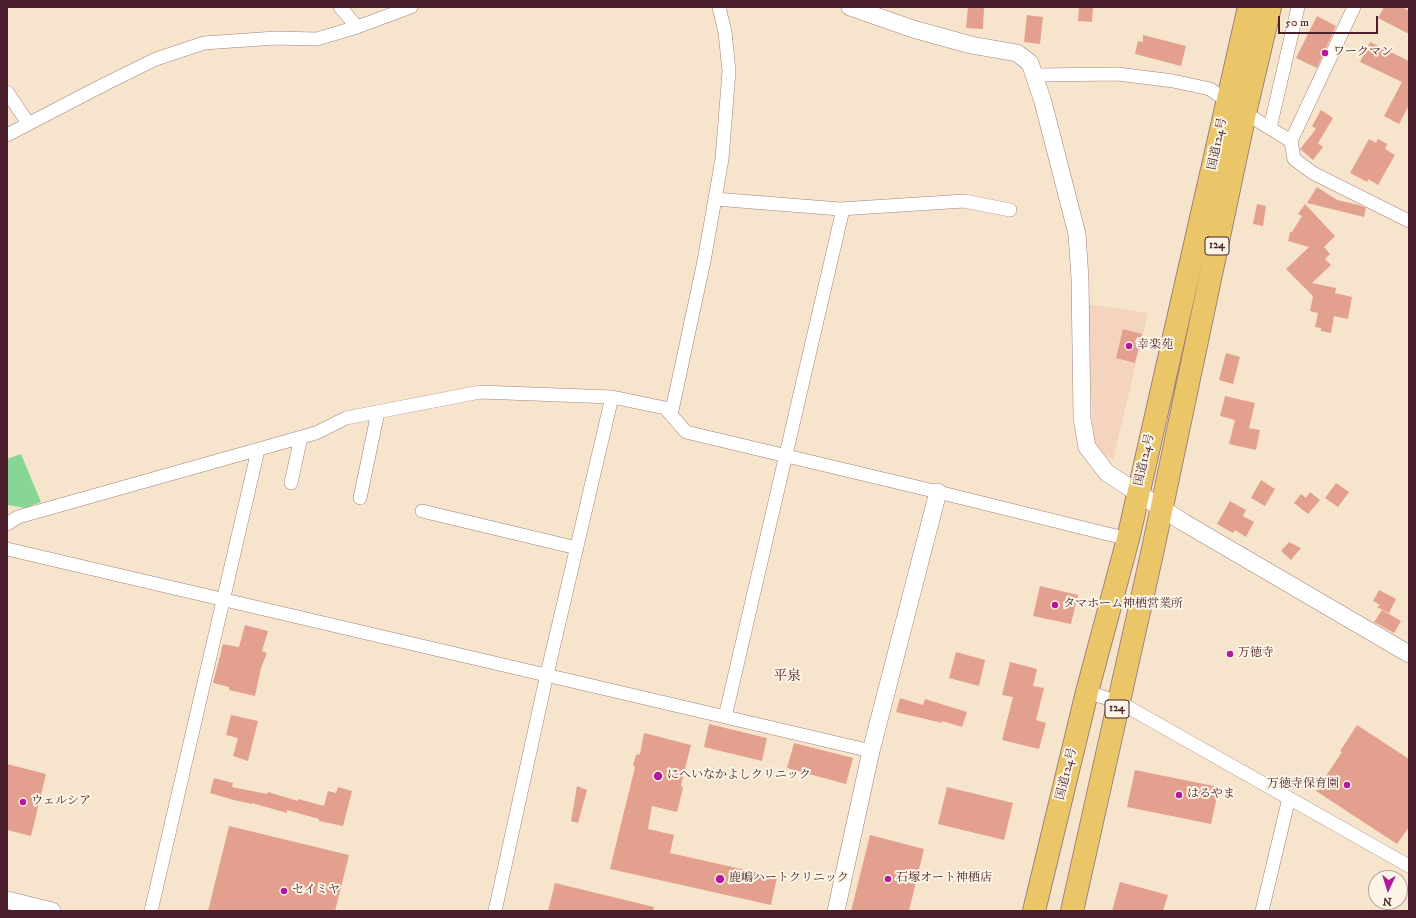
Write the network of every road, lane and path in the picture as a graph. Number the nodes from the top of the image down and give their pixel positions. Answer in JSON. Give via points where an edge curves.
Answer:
{"nodes":[{"id":1,"x":340,"y":7,"type":"edge"},
{"id":2,"x":411,"y":7,"type":"edge"},
{"id":3,"x":719,"y":7,"type":"edge"},
{"id":4,"x":850,"y":7,"type":"edge"},
{"id":5,"x":1249,"y":7,"type":"edge"},
{"id":6,"x":1270,"y":7,"type":"edge"},
{"id":7,"x":1298,"y":7,"type":"edge"},
{"id":8,"x":1354,"y":7,"type":"edge"},
{"id":9,"x":357,"y":28,"type":"junction"},
{"id":10,"x":1035,"y":75,"type":"junction"},
{"id":11,"x":7,"y":92,"type":"edge"},
{"id":12,"x":1227,"y":101,"type":"junction"},
{"id":13,"x":1245,"y":113,"type":"junction"},
{"id":14,"x":28,"y":123,"type":"junction"},
{"id":15,"x":1270,"y":128,"type":"junction"},
{"id":16,"x":7,"y":136,"type":"edge"},
{"id":17,"x":1291,"y":141,"type":"junction"},
{"id":18,"x":715,"y":199,"type":"junction"},
{"id":19,"x":843,"y":209,"type":"junction"},
{"id":20,"x":1010,"y":210,"type":"dead end"},
{"id":21,"x":1409,"y":221,"type":"edge"},
{"id":22,"x":612,"y":397,"type":"junction"},
{"id":23,"x":378,"y":412,"type":"junction"},
{"id":24,"x":671,"y":415,"type":"junction"},
{"id":25,"x":301,"y":438,"type":"junction"},
{"id":26,"x":258,"y":450,"type":"junction"},
{"id":27,"x":786,"y":456,"type":"junction"},
{"id":28,"x":291,"y":483,"type":"dead end"},
{"id":29,"x":938,"y":492,"type":"junction"},
{"id":30,"x":1138,"y":492,"type":"junction"},
{"id":31,"x":360,"y":498,"type":"dead end"},
{"id":32,"x":1161,"y":507,"type":"junction"},
{"id":33,"x":422,"y":511,"type":"dead end"},
{"id":34,"x":7,"y":523,"type":"edge"},
{"id":35,"x":1128,"y":539,"type":"junction"},
{"id":36,"x":577,"y":548,"type":"junction"},
{"id":37,"x":7,"y":549,"type":"edge"},
{"id":38,"x":224,"y":600,"type":"junction"},
{"id":39,"x":1409,"y":654,"type":"edge"},
{"id":40,"x":547,"y":674,"type":"junction"},
{"id":41,"x":1087,"y":692,"type":"junction"},
{"id":42,"x":1119,"y":702,"type":"junction"},
{"id":43,"x":725,"y":717,"type":"junction"},
{"id":44,"x":871,"y":751,"type":"junction"},
{"id":45,"x":1289,"y":798,"type":"junction"},
{"id":46,"x":1409,"y":866,"type":"edge"},
{"id":47,"x":7,"y":900,"type":"edge"},
{"id":48,"x":52,"y":911,"type":"edge"},
{"id":49,"x":152,"y":911,"type":"edge"},
{"id":50,"x":495,"y":911,"type":"edge"},
{"id":51,"x":836,"y":911,"type":"edge"},
{"id":52,"x":1034,"y":911,"type":"edge"},
{"id":53,"x":1072,"y":911,"type":"edge"},
{"id":54,"x":1262,"y":911,"type":"edge"}],
"edges":[{"from":1,"to":9,"type":"street"},
{"from":2,"to":9,"type":"street"},
{"from":3,"to":18,"type":"street","via":[[725,32],[729,71],[722,160]]},
{"from":4,"to":10,"type":"street","via":[[913,29],[971,45],[1017,53],[1030,63]]},
{"from":5,"to":12,"type":"highway","name":"国道124号","number":"124"},
{"from":6,"to":13,"type":"highway","name":"国道124号","number":"124"},
{"from":7,"to":15,"type":"street"},
{"from":8,"to":17,"type":"street"},
{"from":9,"to":14,"type":"street","via":[[317,39],[275,38],[204,43],[156,59]]},
{"from":10,"to":12,"type":"street","via":[[1118,74],[1172,81],[1210,89]]},
{"from":10,"to":30,"type":"street","via":[[1077,234],[1082,418],[1087,447],[1107,473]]},
{"from":11,"to":14,"type":"street"},
{"from":12,"to":13,"type":"street"},
{"from":12,"to":30,"type":"highway","name":"国道124号","number":"124"},
{"from":13,"to":15,"type":"street"},
{"from":13,"to":32,"type":"highway","name":"国道124号","number":"124"},
{"from":14,"to":16,"type":"street"},
{"from":15,"to":17,"type":"street"},
{"from":17,"to":21,"type":"street","via":[[1294,159],[1313,173]]},
{"from":18,"to":19,"type":"street"},
{"from":18,"to":24,"type":"street"},
{"from":19,"to":20,"type":"street","via":[[964,201]]},
{"from":19,"to":27,"type":"street"},
{"from":22,"to":23,"type":"street","via":[[480,392]]},
{"from":22,"to":24,"type":"street","via":[[665,408]]},
{"from":22,"to":36,"type":"street"},
{"from":23,"to":25,"type":"street","via":[[346,418]]},
{"from":23,"to":31,"type":"street"},
{"from":24,"to":27,"type":"street","via":[[686,432]]},
{"from":25,"to":26,"type":"street"},
{"from":25,"to":28,"type":"street"},
{"from":26,"to":34,"type":"street","via":[[18,517]]},
{"from":26,"to":38,"type":"street"},
{"from":27,"to":29,"type":"street"},
{"from":27,"to":43,"type":"street"},
{"from":29,"to":35,"type":"street"},
{"from":29,"to":44,"type":"street"},
{"from":30,"to":32,"type":"street"},
{"from":30,"to":35,"type":"highway","name":"国道124号","number":"124"},
{"from":32,"to":39,"type":"street"},
{"from":32,"to":42,"type":"highway","name":"国道124号","number":"124"},
{"from":33,"to":36,"type":"street"},
{"from":35,"to":41,"type":"highway","name":"国道124号","number":"124"},
{"from":36,"to":40,"type":"street"},
{"from":37,"to":38,"type":"street"},
{"from":38,"to":40,"type":"street"},
{"from":38,"to":49,"type":"street"},
{"from":40,"to":43,"type":"street"},
{"from":40,"to":50,"type":"street"},
{"from":41,"to":42,"type":"street"},
{"from":41,"to":52,"type":"highway","name":"国道124号","number":"124"},
{"from":42,"to":45,"type":"street"},
{"from":42,"to":53,"type":"highway","name":"国道124号","number":"124"},
{"from":43,"to":44,"type":"street"},
{"from":44,"to":51,"type":"street"},
{"from":45,"to":46,"type":"street"},
{"from":45,"to":54,"type":"street"},
{"from":47,"to":48,"type":"street"}]}
